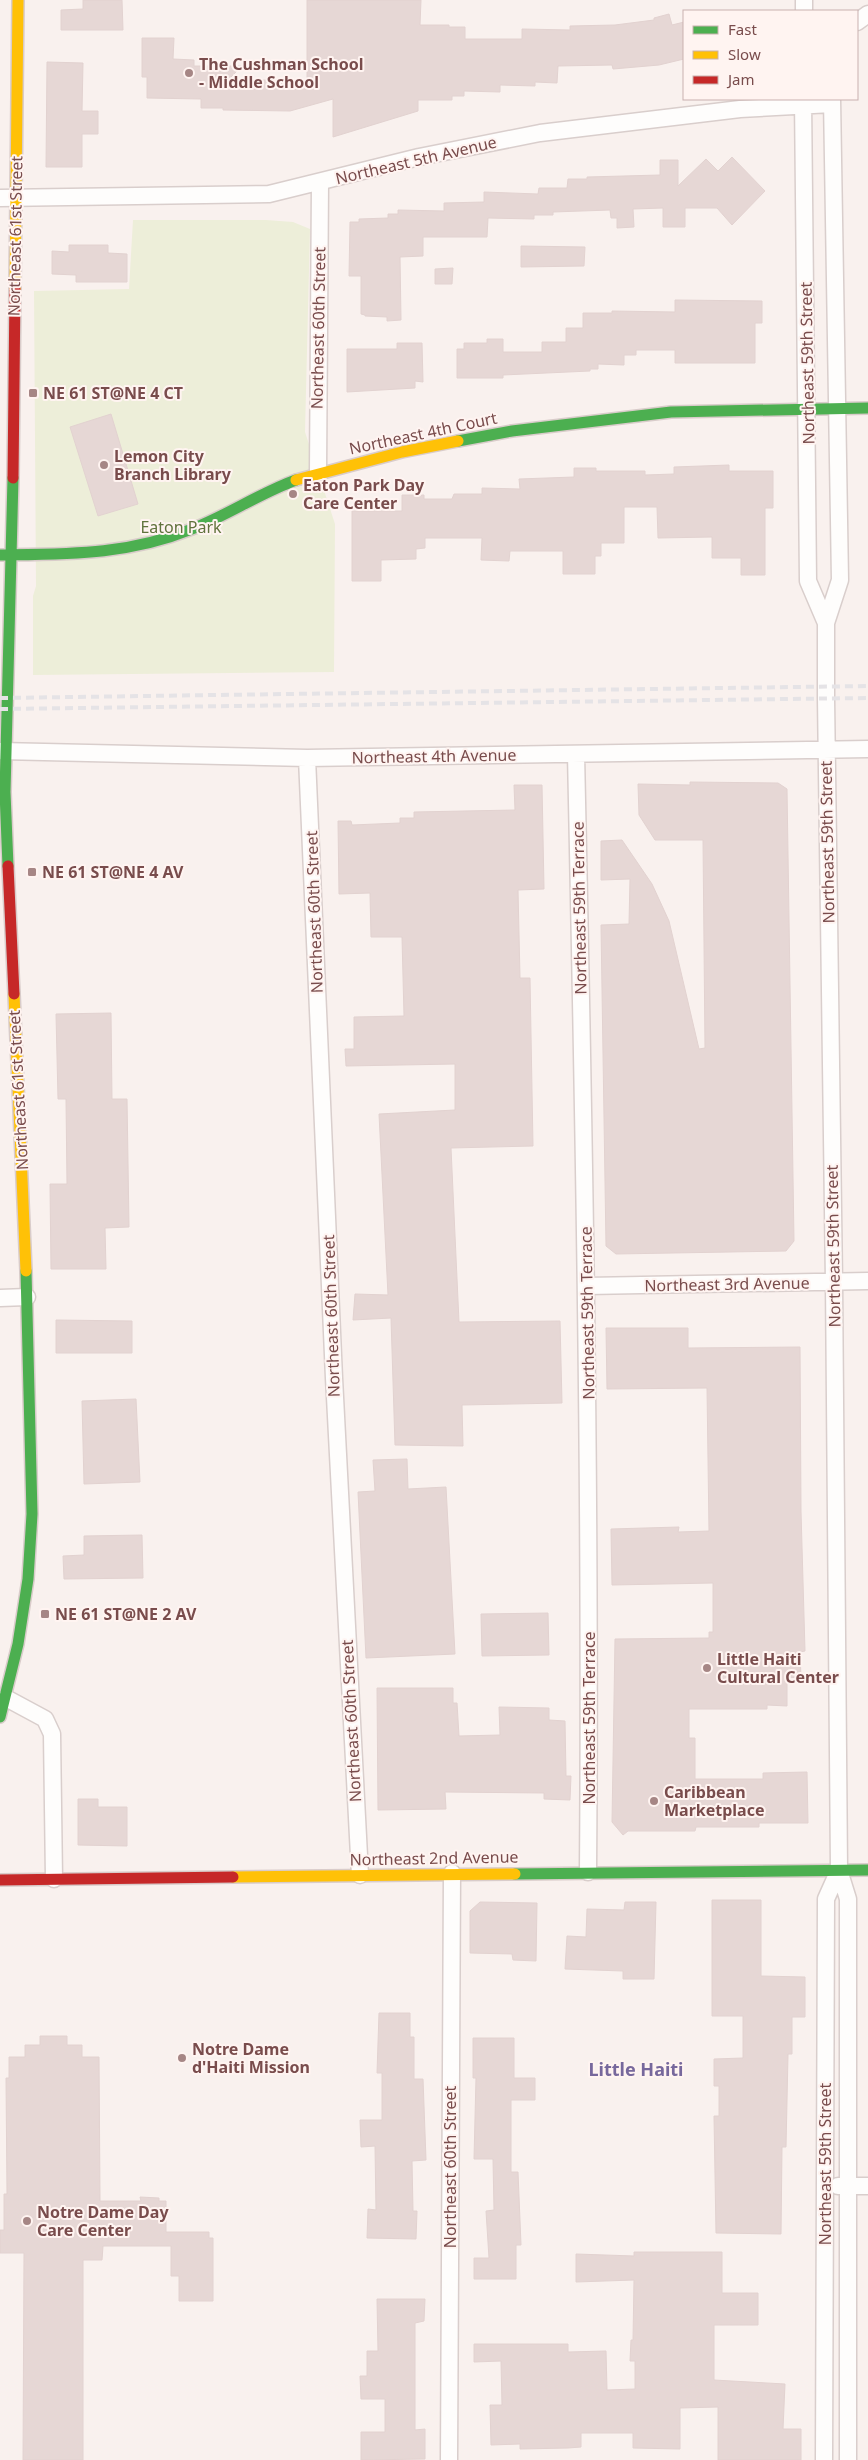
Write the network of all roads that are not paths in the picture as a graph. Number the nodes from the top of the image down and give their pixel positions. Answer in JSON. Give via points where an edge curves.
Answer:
{"nodes":[{"id":1,"x":18,"y":0,"type":"edge"},
{"id":2,"x":832,"y":101,"type":"edge"},
{"id":3,"x":803,"y":102,"type":"edge"},
{"id":4,"x":320,"y":182,"type":"junction"},
{"id":5,"x":8,"y":198,"type":"edge"},
{"id":6,"x":868,"y":408,"type":"edge"},
{"id":7,"x":838,"y":409,"type":"junction"},
{"id":8,"x":807,"y":410,"type":"junction"},
{"id":9,"x":318,"y":473,"type":"junction"},
{"id":10,"x":6,"y":555,"type":"edge"},
{"id":11,"x":826,"y":623,"type":"junction"},
{"id":12,"x":868,"y":749,"type":"edge"},
{"id":13,"x":826,"y":750,"type":"junction"},
{"id":14,"x":3,"y":751,"type":"edge"},
{"id":15,"x":576,"y":754,"type":"junction"},
{"id":16,"x":308,"y":758,"type":"junction"},
{"id":17,"x":868,"y":1282,"type":"edge"},
{"id":18,"x":834,"y":1283,"type":"junction"},
{"id":19,"x":586,"y":1286,"type":"junction"},
{"id":20,"x":27,"y":1297,"type":"junction"},
{"id":21,"x":0,"y":1298,"type":"edge"},
{"id":22,"x":6,"y":1698,"type":"junction"},
{"id":23,"x":0,"y":1717,"type":"edge"},
{"id":24,"x":839,"y":1870,"type":"junction"},
{"id":25,"x":868,"y":1870,"type":"edge"},
{"id":26,"x":588,"y":1872,"type":"junction"},
{"id":27,"x":452,"y":1873,"type":"junction"},
{"id":28,"x":360,"y":1875,"type":"junction"},
{"id":29,"x":54,"y":1879,"type":"junction"},
{"id":30,"x":0,"y":1880,"type":"edge"},
{"id":31,"x":825,"y":2186,"type":"junction"},
{"id":32,"x":848,"y":2186,"type":"junction"},
{"id":33,"x":868,"y":2186,"type":"edge"},
{"id":34,"x":449,"y":2460,"type":"edge"},
{"id":35,"x":824,"y":2460,"type":"edge"},
{"id":36,"x":848,"y":2460,"type":"edge"}],
"edges":[{"from":1,"to":5,"type":"main road","name":"Northeast 61st Street"},
{"from":2,"to":3,"type":"street","name":"Northeast 5th Avenue"},
{"from":2,"to":7,"type":"street","name":"Northeast 59th Street"},
{"from":3,"to":4,"type":"street","name":"Northeast 5th Avenue","via":[[540,133],[419,157]]},
{"from":3,"to":8,"type":"street","name":"Northeast 59th Street"},
{"from":4,"to":5,"type":"street","name":"Northeast 5th Avenue","via":[[269,194]]},
{"from":4,"to":9,"type":"street","name":"Northeast 60th Street"},
{"from":5,"to":10,"type":"main road","name":"Northeast 61st Street"},
{"from":6,"to":7,"type":"main road","name":"Northeast 4th Court"},
{"from":7,"to":8,"type":"main road","name":"Northeast 4th Court"},
{"from":7,"to":11,"type":"street","name":"Northeast 59th Street","via":[[840,580]]},
{"from":8,"to":9,"type":"main road","name":"Northeast 4th Court","via":[[679,412],[571,422],[456,441]]},
{"from":8,"to":11,"type":"street","name":"Northeast 59th Street","via":[[808,580]]},
{"from":9,"to":10,"type":"main road","name":"Northeast 4th Court","via":[[279,486],[192,529],[130,548],[96,554]]},
{"from":10,"to":14,"type":"main road","name":"Northeast 61st Street"},
{"from":11,"to":13,"type":"street","name":"Northeast 59th Street"},
{"from":12,"to":13,"type":"street","name":"Northeast 4th Avenue"},
{"from":13,"to":15,"type":"street","name":"Northeast 4th Avenue"},
{"from":13,"to":18,"type":"street","name":"Northeast 59th Street"},
{"from":14,"to":16,"type":"street","name":"Northeast 4th Avenue"},
{"from":14,"to":20,"type":"main road","name":"Northeast 61st Street"},
{"from":15,"to":16,"type":"street","name":"Northeast 4th Avenue"},
{"from":15,"to":19,"type":"street","name":"Northeast 59th Terrace"},
{"from":16,"to":28,"type":"street","name":"Northeast 60th Street","via":[[334,1397]]},
{"from":17,"to":18,"type":"street","name":"Northeast 3rd Avenue"},
{"from":18,"to":19,"type":"street","name":"Northeast 3rd Avenue"},
{"from":18,"to":24,"type":"street","name":"Northeast 59th Street"},
{"from":19,"to":26,"type":"street","name":"Northeast 59th Terrace","via":[[590,1596]]},
{"from":20,"to":21,"type":"street"},
{"from":20,"to":22,"type":"main road","name":"Northeast 61st Street","via":[[32,1514],[28,1579]]},
{"from":22,"to":23,"type":"main road","name":"Northeast 61st Street"},
{"from":22,"to":29,"type":"street","via":[[45,1719],[52,1734]]},
{"from":24,"to":25,"type":"main road","name":"Northeast 2nd Avenue"},
{"from":24,"to":26,"type":"main road","name":"Northeast 2nd Avenue"},
{"from":24,"to":31,"type":"street","name":"Northeast 59th Street","via":[[826,1899]]},
{"from":24,"to":32,"type":"street","name":"Northeast 59th Street","via":[[848,1899]]},
{"from":26,"to":27,"type":"main road","name":"Northeast 2nd Avenue"},
{"from":27,"to":28,"type":"main road","name":"Northeast 2nd Avenue"},
{"from":27,"to":34,"type":"street","name":"Northeast 60th Street"},
{"from":28,"to":29,"type":"main road","name":"Northeast 2nd Avenue"},
{"from":29,"to":30,"type":"main road","name":"Northeast 2nd Avenue"},
{"from":31,"to":32,"type":"street"},
{"from":31,"to":35,"type":"street","name":"Northeast 59th Street"},
{"from":32,"to":33,"type":"street"},
{"from":32,"to":36,"type":"street","name":"Northeast 59th Street"}]}
